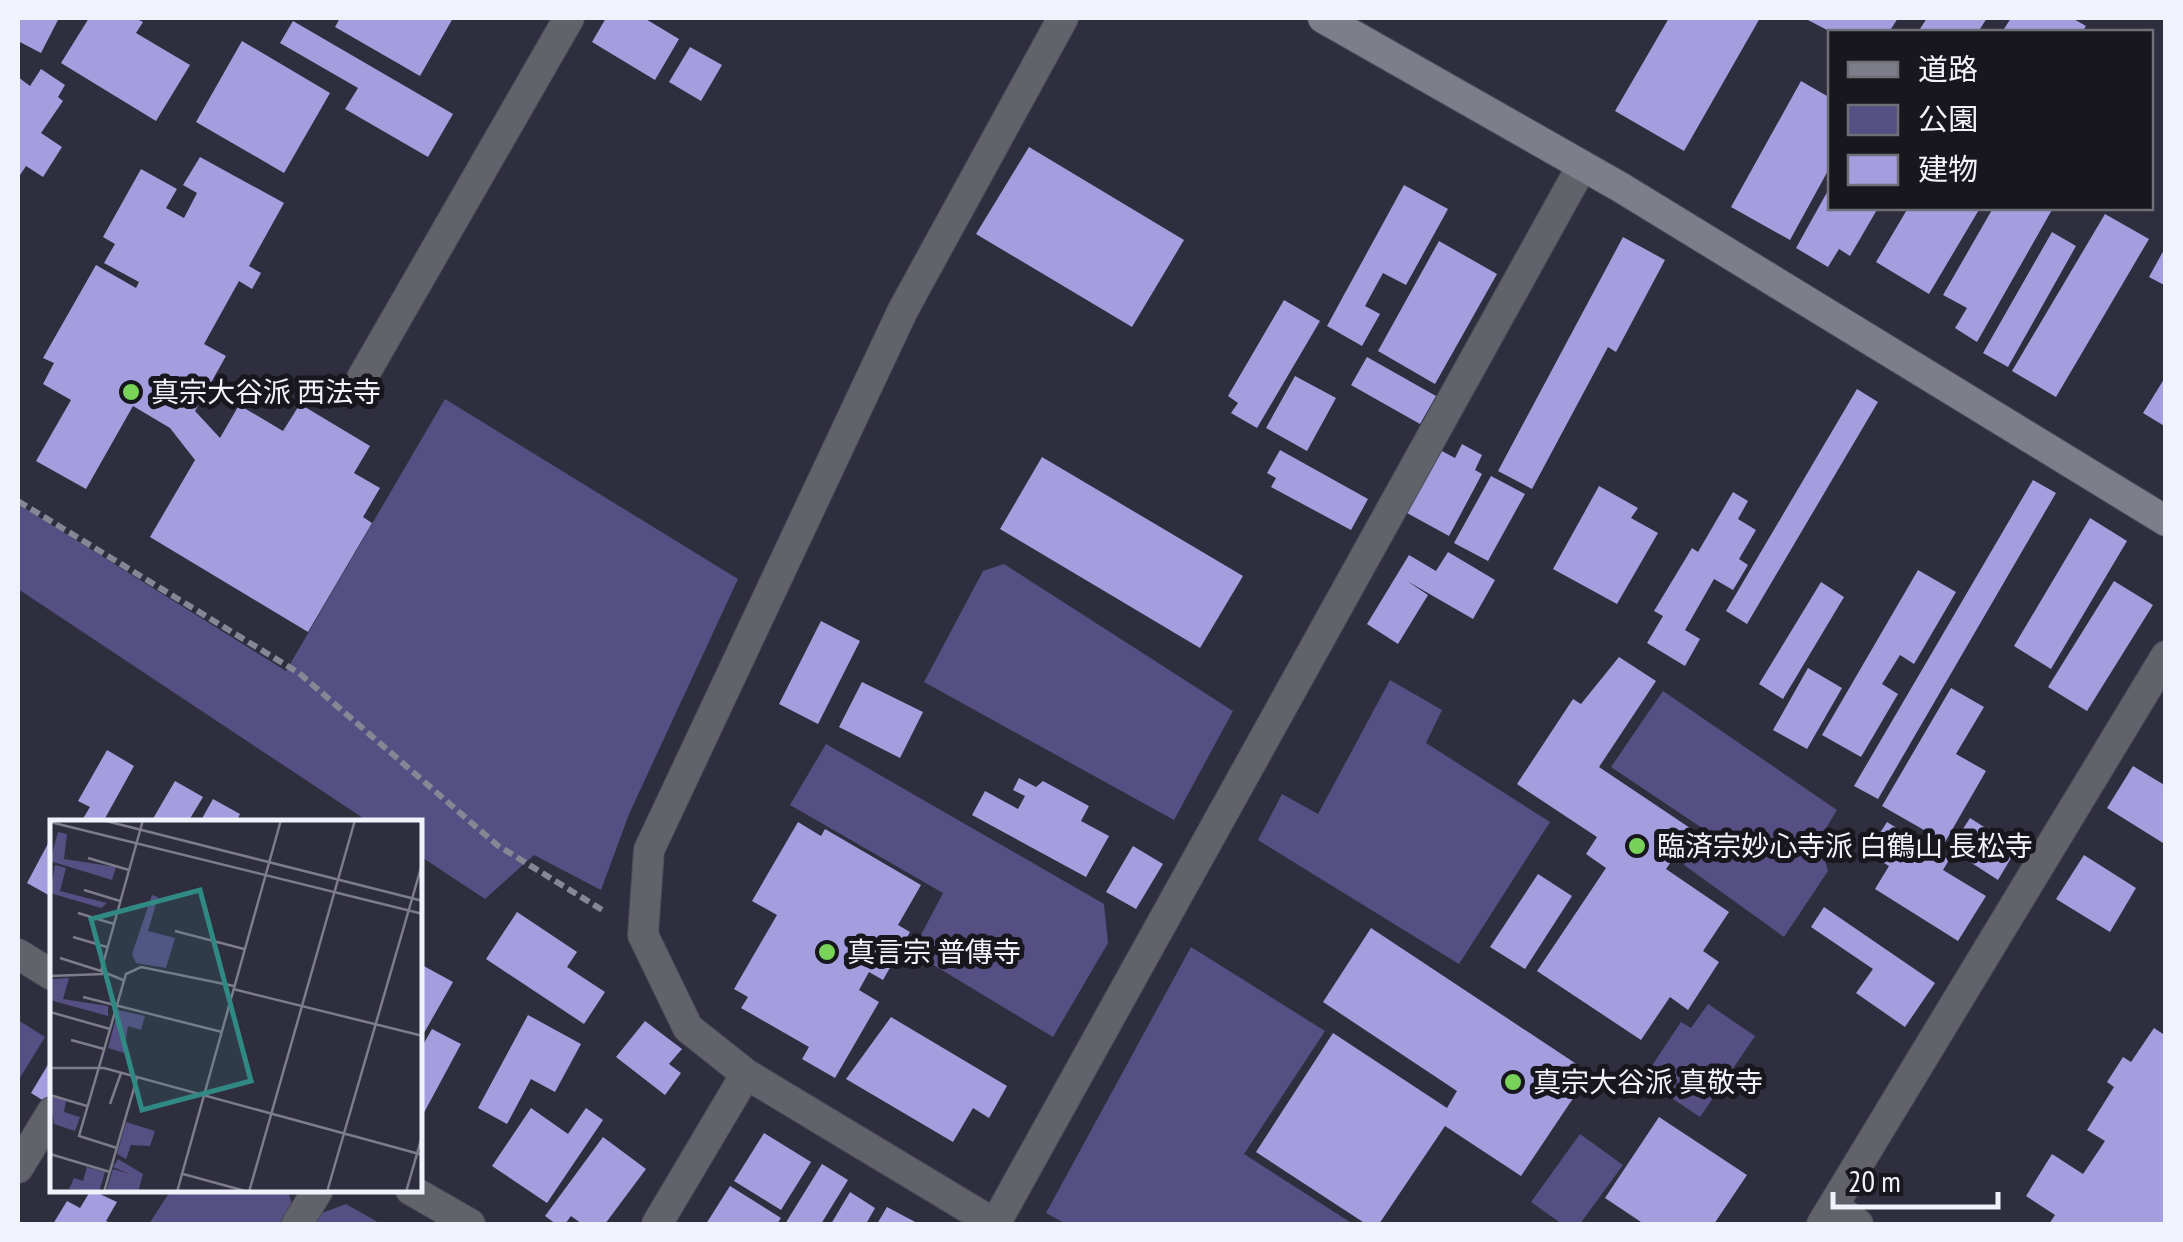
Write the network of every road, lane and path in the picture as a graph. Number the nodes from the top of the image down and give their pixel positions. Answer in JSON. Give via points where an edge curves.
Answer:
{"nodes":[{"id":1,"x":569,"y":18,"type":"edge"},
{"id":2,"x":1064,"y":18,"type":"edge"},
{"id":3,"x":1323,"y":18,"type":"edge"},
{"id":4,"x":1582,"y":166,"type":"junction"},
{"id":5,"x":362,"y":378,"type":"dead end"},
{"id":6,"x":18,"y":501,"type":"edge"},
{"id":7,"x":2166,"y":521,"type":"edge"},
{"id":8,"x":2166,"y":656,"type":"edge"},
{"id":9,"x":644,"y":935,"type":"junction"},
{"id":10,"x":18,"y":954,"type":"edge"},
{"id":11,"x":50,"y":973,"type":"edge"},
{"id":12,"x":746,"y":1074,"type":"junction"},
{"id":13,"x":50,"y":1115,"type":"edge"},
{"id":14,"x":18,"y":1168,"type":"edge"},
{"id":15,"x":317,"y":1192,"type":"edge"},
{"id":16,"x":414,"y":1192,"type":"edge"},
{"id":17,"x":1838,"y":1218,"type":"edge"},
{"id":18,"x":297,"y":1224,"type":"edge"},
{"id":19,"x":470,"y":1224,"type":"edge"},
{"id":20,"x":657,"y":1224,"type":"edge"},
{"id":21,"x":995,"y":1224,"type":"edge"}],
"edges":[{"from":1,"to":5,"type":"street"},
{"from":2,"to":9,"type":"street","via":[[903,310],[649,850]]},
{"from":3,"to":4,"type":"street"},
{"from":4,"to":7,"type":"street"},
{"from":4,"to":21,"type":"street"},
{"from":6,"to":9,"type":"path","via":[[299,672],[497,845]]},
{"from":8,"to":17,"type":"street"},
{"from":9,"to":12,"type":"street","via":[[688,1028]]},
{"from":10,"to":11,"type":"street"},
{"from":12,"to":20,"type":"street"},
{"from":12,"to":21,"type":"street"},
{"from":13,"to":14,"type":"street"},
{"from":15,"to":18,"type":"street"},
{"from":16,"to":19,"type":"street"}]}
